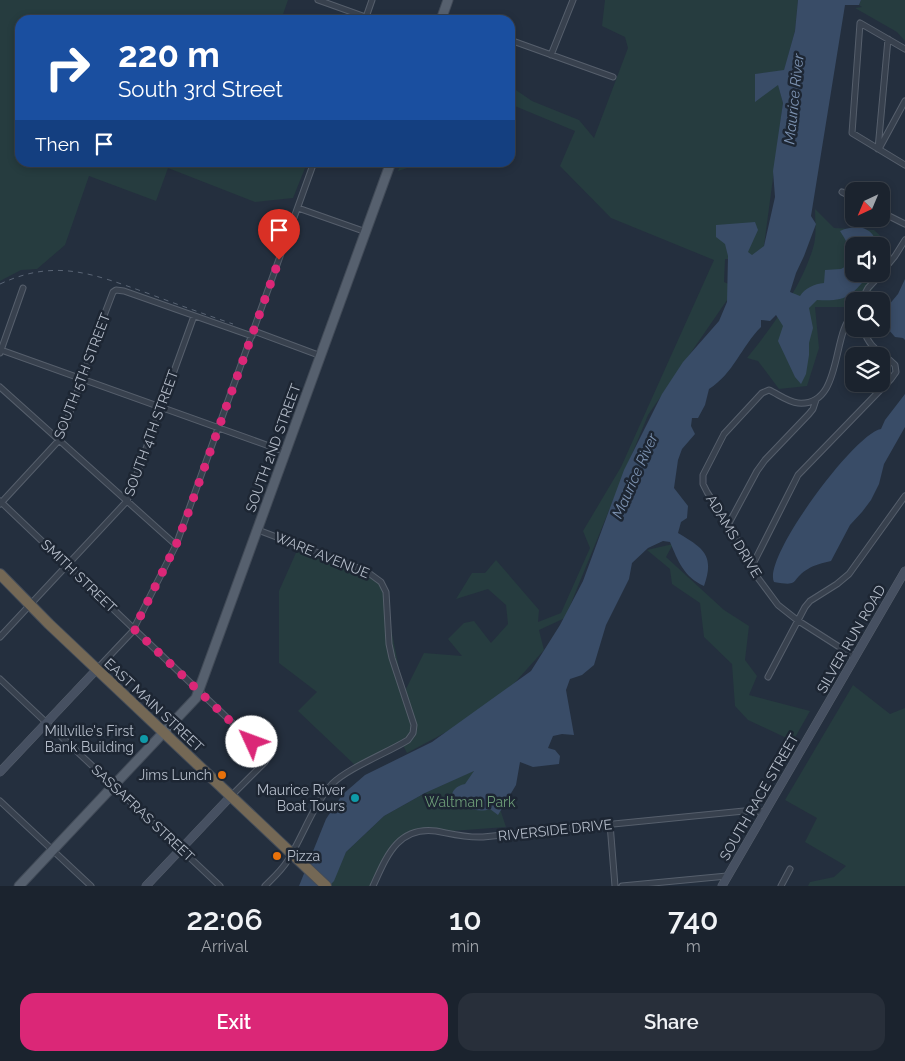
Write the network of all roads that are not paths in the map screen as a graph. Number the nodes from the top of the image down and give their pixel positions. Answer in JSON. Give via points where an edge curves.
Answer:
{"nodes":[{"id":1,"x":318,"y":0,"type":"edge"},
{"id":2,"x":372,"y":0,"type":"edge"},
{"id":3,"x":448,"y":0,"type":"edge"},
{"id":4,"x":572,"y":0,"type":"edge"},
{"id":5,"x":355,"y":15,"type":"edge"},
{"id":6,"x":366,"y":15,"type":"edge"},
{"id":7,"x":443,"y":15,"type":"edge"},
{"id":8,"x":888,"y":39,"type":"junction"},
{"id":9,"x":515,"y":42,"type":"edge"},
{"id":10,"x":905,"y":49,"type":"edge"},
{"id":11,"x":551,"y":55,"type":"junction"},
{"id":12,"x":613,"y":77,"type":"dead end"},
{"id":13,"x":905,"y":101,"type":"edge"},
{"id":14,"x":878,"y":149,"type":"junction"},
{"id":15,"x":905,"y":165,"type":"edge"},
{"id":16,"x":312,"y":167,"type":"edge"},
{"id":17,"x":388,"y":167,"type":"edge"},
{"id":18,"x":842,"y":192,"type":"dead end"},
{"id":19,"x":845,"y":194,"type":"edge"},
{"id":20,"x":298,"y":208,"type":"junction"},
{"id":21,"x":890,"y":216,"type":"edge"},
{"id":22,"x":905,"y":224,"type":"edge"},
{"id":23,"x":366,"y":232,"type":"junction"},
{"id":24,"x":905,"y":240,"type":"edge"},
{"id":25,"x":890,"y":263,"type":"edge"},
{"id":26,"x":874,"y":282,"type":"edge"},
{"id":27,"x":24,"y":288,"type":"dead end"},
{"id":28,"x":866,"y":292,"type":"edge"},
{"id":29,"x":194,"y":316,"type":"junction"},
{"id":30,"x":845,"y":328,"type":"edge"},
{"id":31,"x":253,"y":334,"type":"junction"},
{"id":32,"x":865,"y":337,"type":"edge"},
{"id":33,"x":1,"y":352,"type":"edge"},
{"id":34,"x":321,"y":356,"type":"junction"},
{"id":35,"x":82,"y":379,"type":"junction"},
{"id":36,"x":0,"y":388,"type":"edge"},
{"id":37,"x":816,"y":400,"type":"junction"},
{"id":38,"x":161,"y":407,"type":"junction"},
{"id":39,"x":218,"y":428,"type":"junction"},
{"id":40,"x":59,"y":441,"type":"junction"},
{"id":41,"x":286,"y":452,"type":"junction"},
{"id":42,"x":905,"y":496,"type":"edge"},
{"id":43,"x":127,"y":502,"type":"junction"},
{"id":44,"x":0,"y":503,"type":"edge"},
{"id":45,"x":728,"y":525,"type":"junction"},
{"id":46,"x":258,"y":530,"type":"junction"},
{"id":47,"x":176,"y":545,"type":"junction"},
{"id":48,"x":753,"y":564,"type":"junction"},
{"id":49,"x":68,"y":566,"type":"junction"},
{"id":50,"x":905,"y":572,"type":"edge"},
{"id":51,"x":0,"y":574,"type":"edge"},
{"id":52,"x":30,"y":605,"type":"junction"},
{"id":53,"x":797,"y":620,"type":"junction"},
{"id":54,"x":134,"y":629,"type":"junction"},
{"id":55,"x":0,"y":637,"type":"edge"},
{"id":56,"x":855,"y":656,"type":"junction"},
{"id":57,"x":97,"y":669,"type":"junction"},
{"id":58,"x":768,"y":677,"type":"dead end"},
{"id":59,"x":0,"y":679,"type":"edge"},
{"id":60,"x":199,"y":691,"type":"junction"},
{"id":61,"x":818,"y":720,"type":"joint"},
{"id":62,"x":46,"y":723,"type":"junction"},
{"id":63,"x":164,"y":733,"type":"junction"},
{"id":64,"x":0,"y":772,"type":"edge"},
{"id":65,"x":114,"y":786,"type":"junction"},
{"id":66,"x":232,"y":796,"type":"junction"},
{"id":67,"x":0,"y":801,"type":"edge"},
{"id":68,"x":765,"y":812,"type":"junction"},
{"id":69,"x":610,"y":824,"type":"junction"},
{"id":70,"x":181,"y":849,"type":"junction"},
{"id":71,"x":53,"y":850,"type":"junction"},
{"id":72,"x":292,"y":854,"type":"junction"},
{"id":73,"x":790,"y":869,"type":"dead end"},
{"id":74,"x":728,"y":876,"type":"junction"},
{"id":75,"x":19,"y":886,"type":"edge"},
{"id":76,"x":91,"y":886,"type":"edge"},
{"id":77,"x":146,"y":886,"type":"edge"},
{"id":78,"x":220,"y":886,"type":"edge"},
{"id":79,"x":265,"y":886,"type":"edge"},
{"id":80,"x":326,"y":886,"type":"edge"},
{"id":81,"x":373,"y":886,"type":"edge"},
{"id":82,"x":615,"y":886,"type":"edge"},
{"id":83,"x":622,"y":886,"type":"edge"},
{"id":84,"x":722,"y":886,"type":"edge"},
{"id":85,"x":781,"y":886,"type":"edge"}],
"edges":[{"from":1,"to":5,"type":"street"},
{"from":2,"to":6,"type":"street"},
{"from":3,"to":7,"type":"main road"},
{"from":4,"to":11,"type":"street"},
{"from":8,"to":10,"type":"street"},
{"from":8,"to":14,"type":"street"},
{"from":8,"to":14,"type":"street","via":[[860,23],[852,133]]},
{"from":9,"to":11,"type":"street"},
{"from":11,"to":12,"type":"street"},
{"from":13,"to":14,"type":"street"},
{"from":14,"to":15,"type":"street"},
{"from":16,"to":20,"type":"street"},
{"from":17,"to":23,"type":"main road","name":"SOUTH 2ND STREET"},
{"from":18,"to":19,"type":"street"},
{"from":20,"to":23,"type":"street"},
{"from":20,"to":31,"type":"street"},
{"from":21,"to":22,"type":"street"},
{"from":23,"to":34,"type":"main road","name":"SOUTH 2ND STREET"},
{"from":24,"to":25,"type":"street"},
{"from":26,"to":28,"type":"street"},
{"from":27,"to":33,"type":"street"},
{"from":29,"to":31,"type":"street"},
{"from":29,"to":35,"type":"street","name":"SOUTH 5TH STREET","via":[[118,290],[113,292]]},
{"from":29,"to":38,"type":"street","name":"SOUTH 4TH STREET"},
{"from":30,"to":37,"type":"street","via":[[828,385]]},
{"from":31,"to":34,"type":"street"},
{"from":31,"to":39,"type":"street"},
{"from":32,"to":48,"type":"street","via":[[873,349],[895,365],[896,372],[798,475]]},
{"from":33,"to":35,"type":"street"},
{"from":34,"to":41,"type":"main road","name":"SOUTH 2ND STREET"},
{"from":35,"to":38,"type":"street"},
{"from":35,"to":40,"type":"street","name":"SOUTH 5TH STREET"},
{"from":36,"to":40,"type":"street"},
{"from":37,"to":45,"type":"street","via":[[809,414],[761,466]]},
{"from":37,"to":45,"type":"street","name":"ADAMS DRIVE","via":[[796,403],[769,390],[762,393],[724,434],[703,475],[703,484]]},
{"from":38,"to":39,"type":"street"},
{"from":38,"to":43,"type":"street","name":"SOUTH 4TH STREET"},
{"from":39,"to":41,"type":"street"},
{"from":39,"to":47,"type":"street"},
{"from":40,"to":43,"type":"street"},
{"from":40,"to":44,"type":"street","name":"SOUTH 5TH STREET"},
{"from":41,"to":46,"type":"main road","name":"SOUTH 2ND STREET"},
{"from":42,"to":53,"type":"street","via":[[849,574],[810,601]]},
{"from":43,"to":47,"type":"street"},
{"from":43,"to":49,"type":"street","name":"SOUTH 4TH STREET"},
{"from":44,"to":49,"type":"street","name":"SMITH STREET"},
{"from":45,"to":48,"type":"street","name":"ADAMS DRIVE"},
{"from":46,"to":60,"type":"main road","name":"SOUTH 2ND STREET"},
{"from":46,"to":72,"type":"street","name":"WARE AVENUE","via":[[366,571],[381,582],[387,597],[392,658],[414,725],[408,740],[333,784],[318,804]]},
{"from":47,"to":54,"type":"street"},
{"from":48,"to":53,"type":"street","name":"ADAMS DRIVE","via":[[758,578],[778,605]]},
{"from":49,"to":52,"type":"street","name":"SOUTH 4TH STREET"},
{"from":49,"to":54,"type":"street","name":"SMITH STREET"},
{"from":50,"to":56,"type":"main road","name":"SILVER RUN ROAD"},
{"from":51,"to":52,"type":"highway","name":"EAST MAIN STREET"},
{"from":52,"to":55,"type":"street","name":"SOUTH 4TH STREET"},
{"from":52,"to":57,"type":"highway","name":"EAST MAIN STREET"},
{"from":53,"to":56,"type":"street","name":"ADAMS DRIVE"},
{"from":53,"to":58,"type":"street"},
{"from":54,"to":57,"type":"street"},
{"from":54,"to":60,"type":"street","name":"SMITH STREET"},
{"from":56,"to":61,"type":"main road","name":"SILVER RUN ROAD"},
{"from":57,"to":62,"type":"main road"},
{"from":57,"to":63,"type":"highway","name":"EAST MAIN STREET"},
{"from":59,"to":62,"type":"street","name":"SASSAFRAS STREET"},
{"from":60,"to":63,"type":"main road","name":"SOUTH 2ND STREET","via":[[189,707]]},
{"from":60,"to":66,"type":"street","name":"SMITH STREET","via":[[267,758]]},
{"from":61,"to":68,"type":"main road","name":"SOUTH RACE STREET"},
{"from":62,"to":64,"type":"main road"},
{"from":62,"to":65,"type":"street","name":"SASSAFRAS STREET"},
{"from":63,"to":65,"type":"main road","name":"SOUTH 2ND STREET"},
{"from":63,"to":66,"type":"highway","name":"EAST MAIN STREET"},
{"from":65,"to":70,"type":"street","name":"SASSAFRAS STREET"},
{"from":65,"to":71,"type":"main road","name":"SOUTH 2ND STREET"},
{"from":66,"to":70,"type":"main road"},
{"from":66,"to":72,"type":"highway","name":"EAST MAIN STREET"},
{"from":67,"to":71,"type":"street"},
{"from":68,"to":69,"type":"street","name":"RIVERSIDE DRIVE","via":[[744,811]]},
{"from":68,"to":74,"type":"main road","name":"SOUTH RACE STREET"},
{"from":69,"to":81,"type":"street","name":"RIVERSIDE DRIVE","via":[[469,838],[435,831],[410,834],[388,854]]},
{"from":69,"to":82,"type":"street"},
{"from":70,"to":77,"type":"main road"},
{"from":70,"to":78,"type":"street","name":"SASSAFRAS STREET"},
{"from":71,"to":75,"type":"main road","name":"SOUTH 2ND STREET"},
{"from":71,"to":76,"type":"street"},
{"from":72,"to":79,"type":"street","name":"WARE AVENUE"},
{"from":72,"to":80,"type":"highway","name":"EAST MAIN STREET"},
{"from":73,"to":85,"type":"street"},
{"from":74,"to":83,"type":"street"},
{"from":74,"to":84,"type":"main road","name":"SOUTH RACE STREET"}]}
